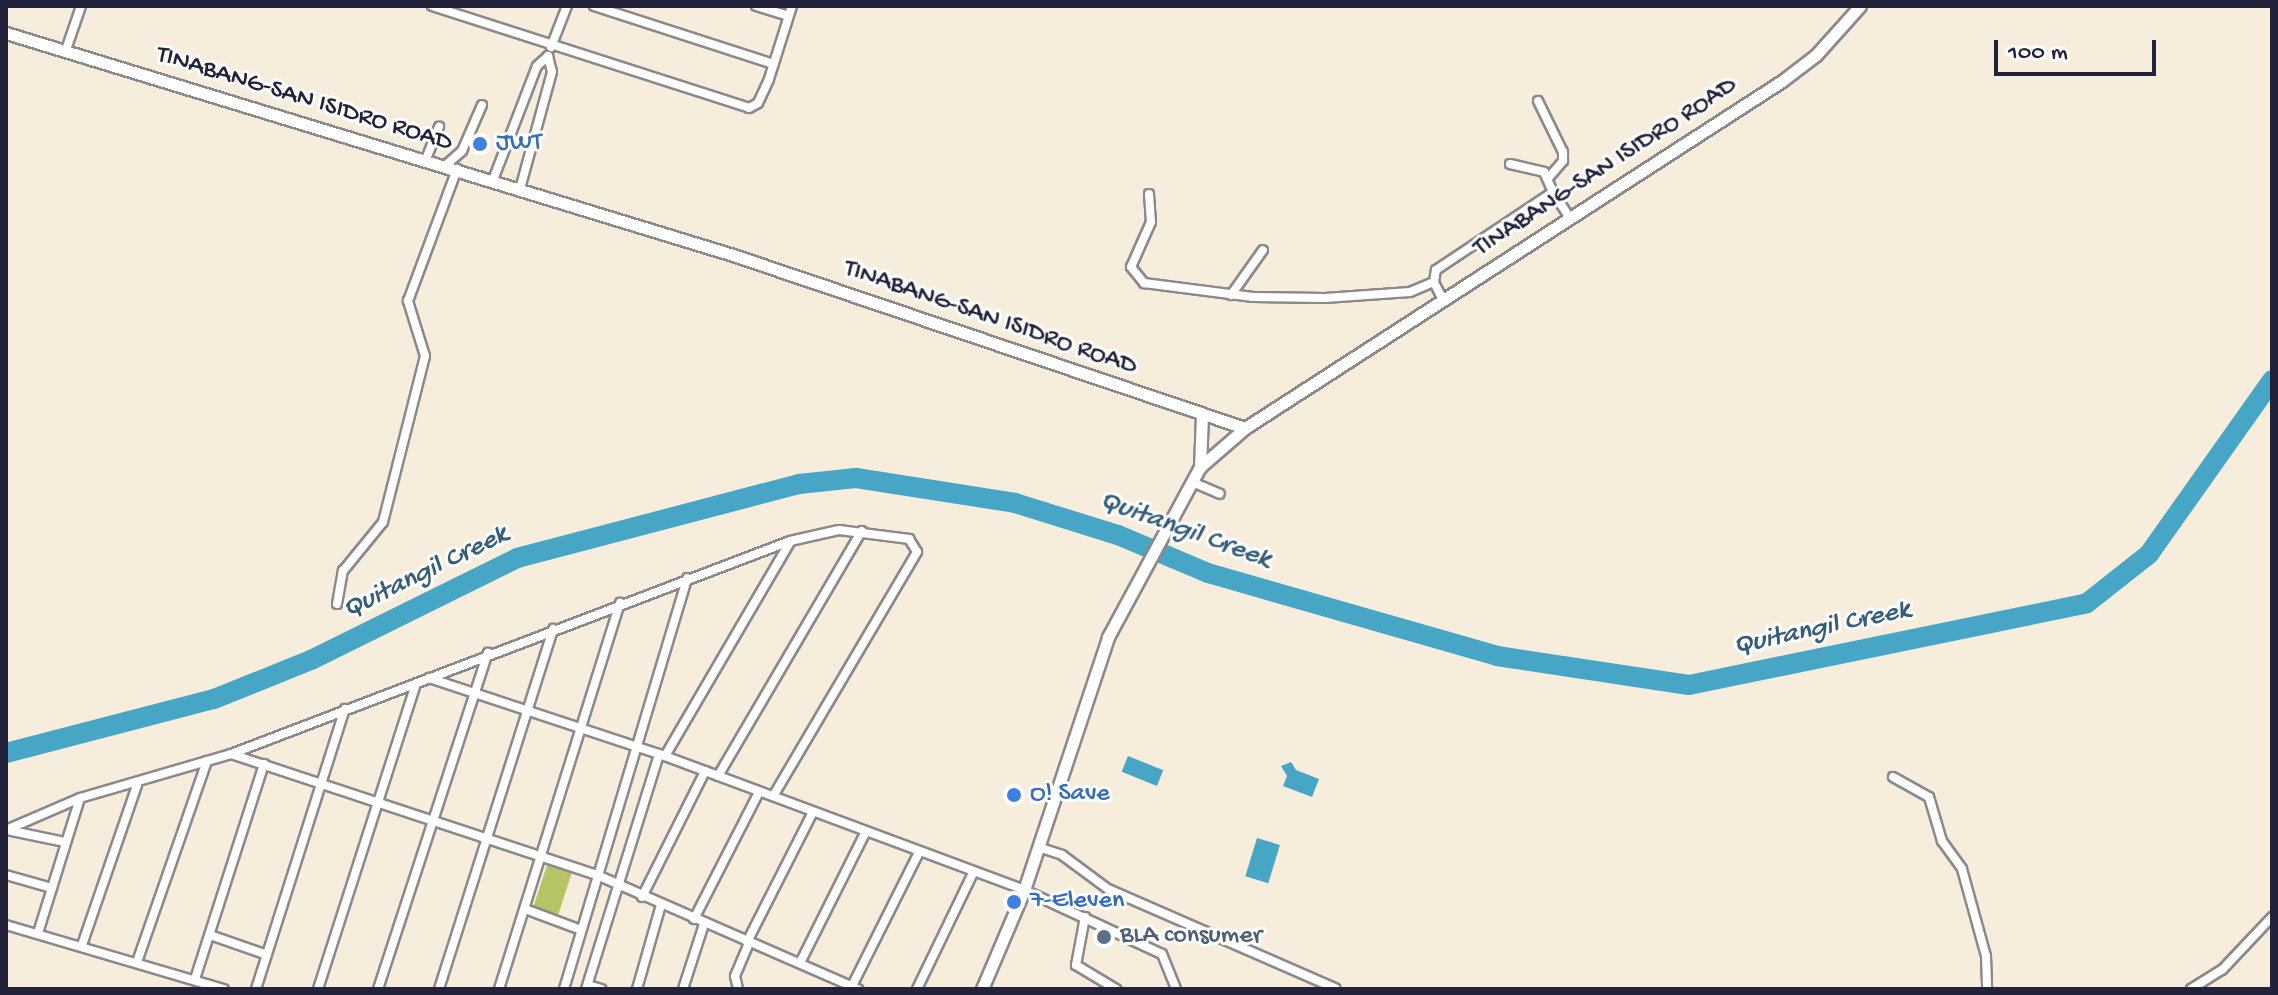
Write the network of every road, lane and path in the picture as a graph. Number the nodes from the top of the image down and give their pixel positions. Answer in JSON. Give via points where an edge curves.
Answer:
{"nodes":[{"id":1,"x":81,"y":6,"type":"edge"},
{"id":2,"x":432,"y":6,"type":"edge"},
{"id":3,"x":567,"y":6,"type":"edge"},
{"id":4,"x":594,"y":6,"type":"edge"},
{"id":5,"x":756,"y":6,"type":"edge"},
{"id":6,"x":792,"y":6,"type":"edge"},
{"id":7,"x":1860,"y":6,"type":"edge"},
{"id":8,"x":789,"y":16,"type":"junction"},
{"id":9,"x":6,"y":33,"type":"edge"},
{"id":10,"x":552,"y":43,"type":"junction"},
{"id":11,"x":66,"y":50,"type":"junction"},
{"id":12,"x":548,"y":56,"type":"junction"},
{"id":13,"x":774,"y":64,"type":"junction"},
{"id":14,"x":1538,"y":101,"type":"dead end"},
{"id":15,"x":482,"y":105,"type":"dead end"},
{"id":16,"x":439,"y":127,"type":"dead end"},
{"id":17,"x":426,"y":159,"type":"junction"},
{"id":18,"x":1510,"y":164,"type":"dead end"},
{"id":19,"x":452,"y":167,"type":"junction"},
{"id":20,"x":1548,"y":178,"type":"junction"},
{"id":21,"x":493,"y":180,"type":"junction"},
{"id":22,"x":520,"y":189,"type":"junction"},
{"id":23,"x":1553,"y":192,"type":"junction"},
{"id":24,"x":1149,"y":194,"type":"dead end"},
{"id":25,"x":1569,"y":217,"type":"junction"},
{"id":26,"x":1263,"y":250,"type":"dead end"},
{"id":27,"x":1434,"y":282,"type":"junction"},
{"id":28,"x":1231,"y":295,"type":"junction"},
{"id":29,"x":1443,"y":300,"type":"junction"},
{"id":30,"x":1202,"y":415,"type":"junction"},
{"id":31,"x":1245,"y":428,"type":"junction"},
{"id":32,"x":1200,"y":467,"type":"junction"},
{"id":33,"x":1192,"y":482,"type":"junction"},
{"id":34,"x":1220,"y":494,"type":"dead end"},
{"id":35,"x":862,"y":531,"type":"junction"},
{"id":36,"x":790,"y":541,"type":"junction"},
{"id":37,"x":687,"y":578,"type":"junction"},
{"id":38,"x":620,"y":603,"type":"junction"},
{"id":39,"x":337,"y":604,"type":"dead end"},
{"id":40,"x":553,"y":629,"type":"junction"},
{"id":41,"x":488,"y":653,"type":"junction"},
{"id":42,"x":429,"y":678,"type":"junction"},
{"id":43,"x":416,"y":683,"type":"junction"},
{"id":44,"x":476,"y":693,"type":"junction"},
{"id":45,"x":345,"y":709,"type":"junction"},
{"id":46,"x":527,"y":710,"type":"junction"},
{"id":47,"x":584,"y":728,"type":"junction"},
{"id":48,"x":639,"y":746,"type":"junction"},
{"id":49,"x":231,"y":754,"type":"junction"},
{"id":50,"x":662,"y":755,"type":"junction"},
{"id":51,"x":207,"y":761,"type":"junction"},
{"id":52,"x":264,"y":764,"type":"junction"},
{"id":53,"x":705,"y":771,"type":"junction"},
{"id":54,"x":718,"y":776,"type":"junction"},
{"id":55,"x":1893,"y":777,"type":"dead end"},
{"id":56,"x":322,"y":784,"type":"junction"},
{"id":57,"x":137,"y":785,"type":"junction"},
{"id":58,"x":759,"y":792,"type":"junction"},
{"id":59,"x":773,"y":796,"type":"junction"},
{"id":60,"x":80,"y":798,"type":"junction"},
{"id":61,"x":376,"y":802,"type":"junction"},
{"id":62,"x":813,"y":812,"type":"junction"},
{"id":63,"x":430,"y":820,"type":"junction"},
{"id":64,"x":7,"y":830,"type":"edge"},
{"id":65,"x":865,"y":833,"type":"junction"},
{"id":66,"x":485,"y":840,"type":"junction"},
{"id":67,"x":65,"y":842,"type":"junction"},
{"id":68,"x":1038,"y":847,"type":"junction"},
{"id":69,"x":919,"y":852,"type":"junction"},
{"id":70,"x":541,"y":859,"type":"junction"},
{"id":71,"x":973,"y":873,"type":"junction"},
{"id":72,"x":6,"y":875,"type":"edge"},
{"id":73,"x":597,"y":875,"type":"junction"},
{"id":74,"x":616,"y":883,"type":"junction"},
{"id":75,"x":52,"y":888,"type":"junction"},
{"id":76,"x":1024,"y":890,"type":"junction"},
{"id":77,"x":642,"y":897,"type":"junction"},
{"id":78,"x":661,"y":905,"type":"junction"},
{"id":79,"x":525,"y":909,"type":"junction"},
{"id":80,"x":1085,"y":917,"type":"junction"},
{"id":81,"x":2272,"y":917,"type":"edge"},
{"id":82,"x":694,"y":919,"type":"junction"},
{"id":83,"x":704,"y":924,"type":"junction"},
{"id":84,"x":6,"y":925,"type":"edge"},
{"id":85,"x":581,"y":930,"type":"junction"},
{"id":86,"x":38,"y":933,"type":"junction"},
{"id":87,"x":210,"y":935,"type":"junction"},
{"id":88,"x":748,"y":943,"type":"junction"},
{"id":89,"x":82,"y":945,"type":"junction"},
{"id":90,"x":267,"y":955,"type":"junction"},
{"id":91,"x":137,"y":962,"type":"junction"},
{"id":92,"x":800,"y":963,"type":"junction"},
{"id":93,"x":195,"y":979,"type":"junction"},
{"id":94,"x":1098,"y":985,"type":"edge"},
{"id":95,"x":587,"y":987,"type":"edge"},
{"id":96,"x":855,"y":988,"type":"edge"},
{"id":97,"x":1335,"y":988,"type":"edge"},
{"id":98,"x":224,"y":989,"type":"edge"},
{"id":99,"x":256,"y":989,"type":"edge"},
{"id":100,"x":318,"y":989,"type":"edge"},
{"id":101,"x":378,"y":989,"type":"edge"},
{"id":102,"x":439,"y":989,"type":"edge"},
{"id":103,"x":499,"y":989,"type":"edge"},
{"id":104,"x":564,"y":989,"type":"edge"},
{"id":105,"x":601,"y":989,"type":"edge"},
{"id":106,"x":637,"y":989,"type":"edge"},
{"id":107,"x":683,"y":989,"type":"edge"},
{"id":108,"x":738,"y":989,"type":"edge"},
{"id":109,"x":917,"y":989,"type":"edge"},
{"id":110,"x":982,"y":989,"type":"edge"},
{"id":111,"x":1116,"y":989,"type":"edge"},
{"id":112,"x":1176,"y":989,"type":"edge"},
{"id":113,"x":1987,"y":989,"type":"edge"},
{"id":114,"x":2191,"y":989,"type":"edge"}],
"edges":[{"from":1,"to":11,"type":"street"},
{"from":2,"to":10,"type":"street"},
{"from":3,"to":10,"type":"street"},
{"from":4,"to":13,"type":"street"},
{"from":5,"to":8,"type":"street"},
{"from":6,"to":8,"type":"street"},
{"from":7,"to":25,"type":"street","name":"TINABANG-SAN ISIDRO ROAD","via":[[1838,33],[1782,81]]},
{"from":8,"to":13,"type":"street"},
{"from":9,"to":11,"type":"street","name":"TINABANG-SAN ISIDRO ROAD"},
{"from":10,"to":12,"type":"street"},
{"from":10,"to":13,"type":"street","via":[[749,108],[758,103]]},
{"from":11,"to":17,"type":"street","name":"TINABANG-SAN ISIDRO ROAD"},
{"from":12,"to":21,"type":"street","via":[[537,66]]},
{"from":12,"to":22,"type":"street","via":[[552,72]]},
{"from":14,"to":20,"type":"street","via":[[1563,152],[1563,161]]},
{"from":15,"to":19,"type":"street"},
{"from":16,"to":17,"type":"street"},
{"from":17,"to":19,"type":"street","name":"TINABANG-SAN ISIDRO ROAD"},
{"from":18,"to":20,"type":"street","via":[[1538,169]]},
{"from":19,"to":21,"type":"street","name":"TINABANG-SAN ISIDRO ROAD"},
{"from":19,"to":39,"type":"street","via":[[408,301],[425,356],[383,522],[343,571]]},
{"from":20,"to":23,"type":"street"},
{"from":21,"to":22,"type":"street","name":"TINABANG-SAN ISIDRO ROAD"},
{"from":22,"to":30,"type":"street","name":"TINABANG-SAN ISIDRO ROAD","via":[[812,280]]},
{"from":23,"to":25,"type":"street"},
{"from":23,"to":27,"type":"street","via":[[1436,270]]},
{"from":24,"to":28,"type":"street","via":[[1151,222],[1132,274],[1144,283]]},
{"from":25,"to":29,"type":"street","name":"TINABANG-SAN ISIDRO ROAD"},
{"from":26,"to":28,"type":"street"},
{"from":27,"to":28,"type":"street","via":[[1386,296]]},
{"from":27,"to":29,"type":"street"},
{"from":29,"to":31,"type":"street","name":"TINABANG-SAN ISIDRO ROAD"},
{"from":30,"to":31,"type":"street","name":"TINABANG-SAN ISIDRO ROAD"},
{"from":30,"to":32,"type":"street"},
{"from":31,"to":32,"type":"street"},
{"from":32,"to":33,"type":"street"},
{"from":33,"to":34,"type":"street"},
{"from":33,"to":68,"type":"street","via":[[1108,637]]},
{"from":35,"to":36,"type":"street","via":[[818,532]]},
{"from":35,"to":54,"type":"street"},
{"from":35,"to":59,"type":"street","via":[[909,539],[917,552]]},
{"from":36,"to":37,"type":"street"},
{"from":36,"to":50,"type":"street"},
{"from":37,"to":38,"type":"street"},
{"from":37,"to":48,"type":"street"},
{"from":38,"to":40,"type":"street"},
{"from":38,"to":47,"type":"street"},
{"from":40,"to":41,"type":"street"},
{"from":40,"to":46,"type":"street"},
{"from":41,"to":42,"type":"street"},
{"from":41,"to":44,"type":"street"},
{"from":42,"to":43,"type":"street"},
{"from":42,"to":44,"type":"street"},
{"from":43,"to":45,"type":"street"},
{"from":43,"to":61,"type":"street"},
{"from":44,"to":46,"type":"street"},
{"from":44,"to":63,"type":"street"},
{"from":45,"to":49,"type":"street"},
{"from":45,"to":56,"type":"street"},
{"from":46,"to":47,"type":"street"},
{"from":46,"to":66,"type":"street"},
{"from":47,"to":48,"type":"street"},
{"from":47,"to":70,"type":"street"},
{"from":48,"to":50,"type":"street"},
{"from":48,"to":73,"type":"street"},
{"from":49,"to":51,"type":"street"},
{"from":49,"to":52,"type":"street"},
{"from":50,"to":53,"type":"street"},
{"from":50,"to":74,"type":"street"},
{"from":51,"to":57,"type":"street"},
{"from":51,"to":91,"type":"street"},
{"from":52,"to":56,"type":"street"},
{"from":52,"to":87,"type":"street"},
{"from":53,"to":54,"type":"street"},
{"from":53,"to":77,"type":"street"},
{"from":54,"to":58,"type":"street"},
{"from":55,"to":113,"type":"street","via":[[1929,797],[1942,841],[1962,869],[1986,956]]},
{"from":56,"to":61,"type":"street"},
{"from":56,"to":90,"type":"street"},
{"from":57,"to":60,"type":"street"},
{"from":57,"to":89,"type":"street"},
{"from":58,"to":59,"type":"street"},
{"from":58,"to":82,"type":"street"},
{"from":59,"to":62,"type":"street"},
{"from":60,"to":64,"type":"street"},
{"from":60,"to":67,"type":"street"},
{"from":61,"to":63,"type":"street"},
{"from":61,"to":100,"type":"street"},
{"from":62,"to":65,"type":"street"},
{"from":62,"to":88,"type":"street"},
{"from":63,"to":66,"type":"street"},
{"from":63,"to":101,"type":"street"},
{"from":64,"to":67,"type":"street"},
{"from":65,"to":69,"type":"street"},
{"from":65,"to":92,"type":"street"},
{"from":66,"to":70,"type":"street"},
{"from":66,"to":102,"type":"street"},
{"from":67,"to":75,"type":"street"},
{"from":68,"to":76,"type":"street"},
{"from":68,"to":97,"type":"street","via":[[1062,855],[1108,889]]},
{"from":69,"to":71,"type":"street"},
{"from":69,"to":96,"type":"street"},
{"from":70,"to":73,"type":"street"},
{"from":70,"to":79,"type":"street"},
{"from":71,"to":76,"type":"street"},
{"from":71,"to":109,"type":"street"},
{"from":72,"to":75,"type":"street"},
{"from":73,"to":74,"type":"street"},
{"from":73,"to":85,"type":"street"},
{"from":74,"to":77,"type":"street"},
{"from":74,"to":95,"type":"street"},
{"from":75,"to":86,"type":"street"},
{"from":76,"to":80,"type":"street"},
{"from":76,"to":110,"type":"street"},
{"from":77,"to":78,"type":"street"},
{"from":78,"to":82,"type":"street"},
{"from":78,"to":106,"type":"street"},
{"from":79,"to":85,"type":"street"},
{"from":79,"to":103,"type":"street"},
{"from":80,"to":94,"type":"street","via":[[1076,965]]},
{"from":80,"to":112,"type":"street","via":[[1162,954]]},
{"from":81,"to":114,"type":"street","via":[[2231,963]]},
{"from":82,"to":83,"type":"street"},
{"from":83,"to":88,"type":"street"},
{"from":83,"to":107,"type":"street"},
{"from":84,"to":86,"type":"street"},
{"from":85,"to":104,"type":"street"},
{"from":86,"to":89,"type":"street"},
{"from":87,"to":90,"type":"street"},
{"from":87,"to":93,"type":"street"},
{"from":88,"to":92,"type":"street"},
{"from":88,"to":108,"type":"street","via":[[735,976]]},
{"from":89,"to":91,"type":"street"},
{"from":90,"to":99,"type":"street"},
{"from":91,"to":93,"type":"street"},
{"from":92,"to":96,"type":"street"},
{"from":93,"to":98,"type":"street"},
{"from":94,"to":111,"type":"street"},
{"from":95,"to":105,"type":"street"}]}
